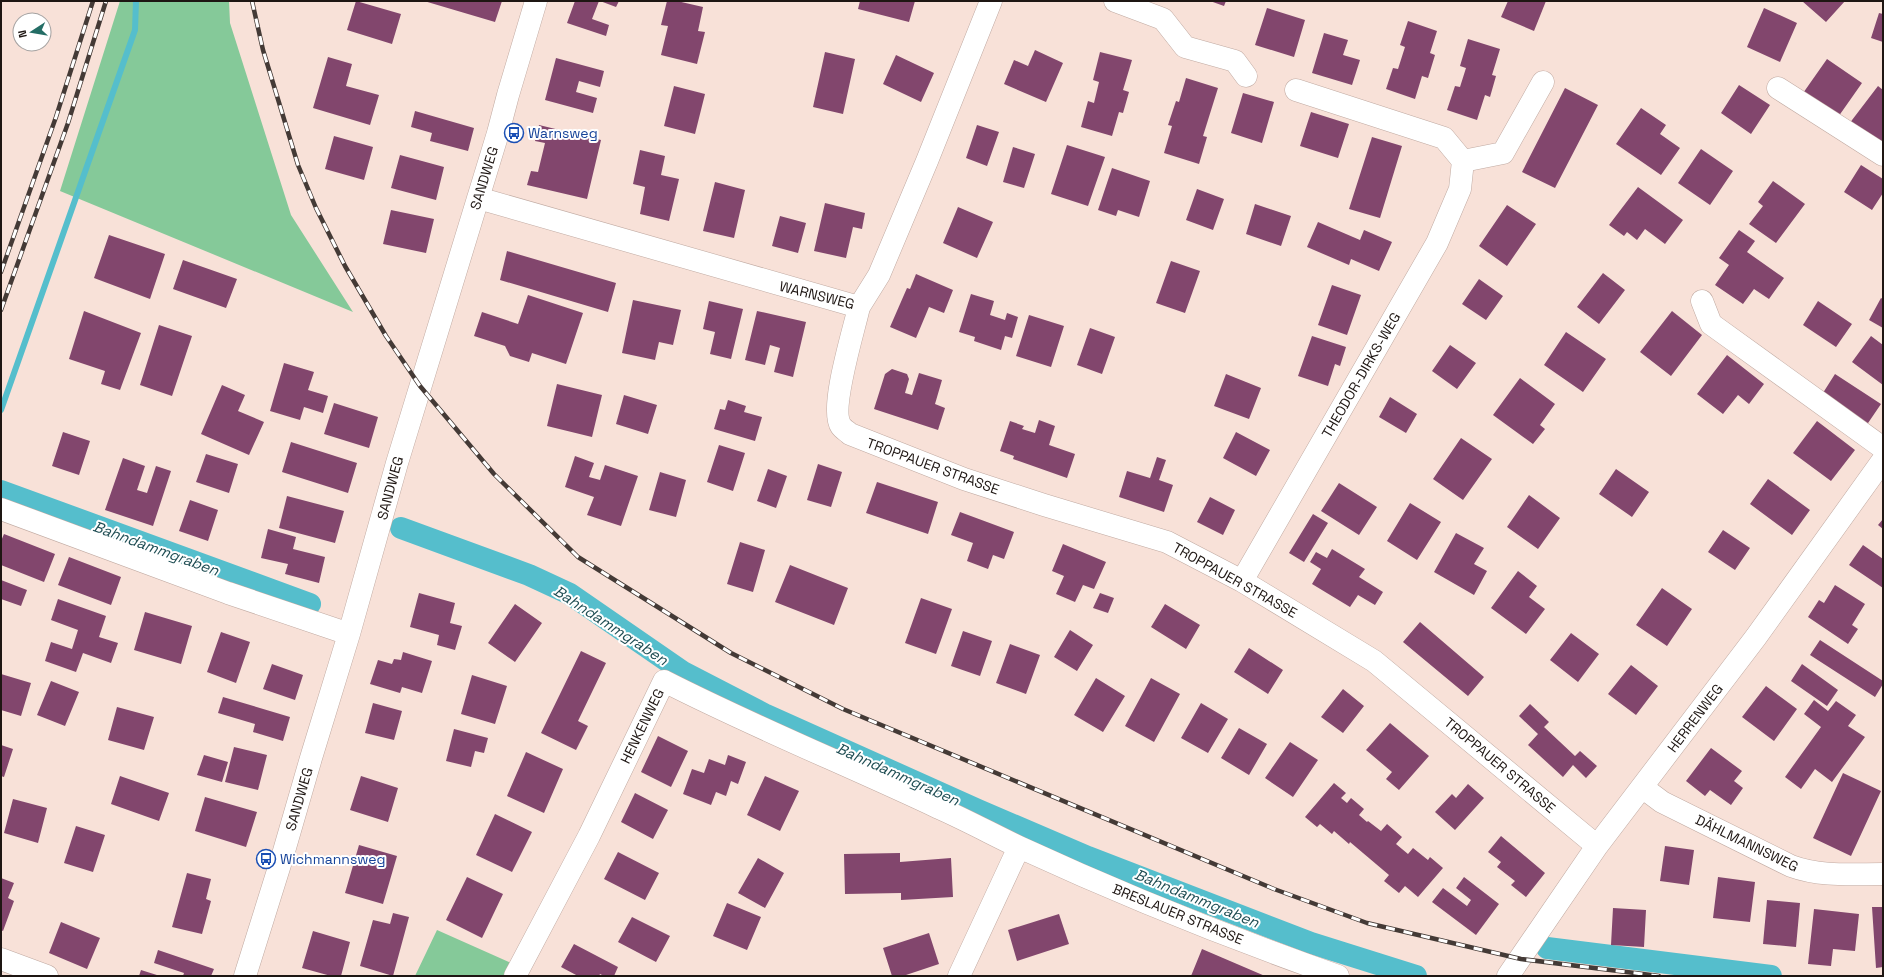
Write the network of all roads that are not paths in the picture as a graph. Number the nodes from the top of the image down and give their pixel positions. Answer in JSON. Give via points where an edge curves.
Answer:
{"nodes":[{"id":1,"x":536,"y":1,"type":"edge"},
{"id":2,"x":991,"y":1,"type":"edge"},
{"id":3,"x":1115,"y":1,"type":"edge"},
{"id":4,"x":1246,"y":76,"type":"dead end"},
{"id":5,"x":1544,"y":82,"type":"dead end"},
{"id":6,"x":1778,"y":88,"type":"dead end"},
{"id":7,"x":1296,"y":90,"type":"dead end"},
{"id":8,"x":1883,"y":155,"type":"edge"},
{"id":9,"x":1463,"y":161,"type":"junction"},
{"id":10,"x":478,"y":198,"type":"junction"},
{"id":11,"x":1702,"y":301,"type":"dead end"},
{"id":12,"x":859,"y":308,"type":"junction"},
{"id":13,"x":1883,"y":448,"type":"edge"},
{"id":14,"x":1883,"y":460,"type":"edge"},
{"id":15,"x":1,"y":509,"type":"edge"},
{"id":16,"x":1242,"y":582,"type":"junction"},
{"id":17,"x":349,"y":634,"type":"junction"},
{"id":18,"x":1642,"y":787,"type":"junction"},
{"id":19,"x":939,"y":808,"type":"joint"},
{"id":20,"x":1597,"y":846,"type":"junction"},
{"id":21,"x":1019,"y":847,"type":"junction"},
{"id":22,"x":1883,"y":874,"type":"edge"},
{"id":23,"x":1,"y":959,"type":"edge"},
{"id":24,"x":47,"y":976,"type":"edge"},
{"id":25,"x":245,"y":976,"type":"edge"},
{"id":26,"x":515,"y":976,"type":"edge"},
{"id":27,"x":959,"y":976,"type":"edge"},
{"id":28,"x":1338,"y":976,"type":"edge"},
{"id":29,"x":1508,"y":976,"type":"edge"}],
"edges":[{"from":1,"to":10,"type":"street","name":"SANDWEG"},
{"from":2,"to":12,"type":"street","name":"WARNSWEG","via":[[882,268]]},
{"from":3,"to":4,"type":"street","via":[[1163,19],[1185,47],[1235,61]]},
{"from":5,"to":9,"type":"street","via":[[1503,153]]},
{"from":6,"to":8,"type":"street"},
{"from":7,"to":9,"type":"street","via":[[1444,138]]},
{"from":9,"to":16,"type":"street","name":"THEODOR-DIRKS-WEG","via":[[1460,189],[1437,243]]},
{"from":10,"to":12,"type":"street","name":"WARNSWEG"},
{"from":10,"to":17,"type":"street","name":"SANDWEG","via":[[399,455]]},
{"from":11,"to":13,"type":"street","via":[[1711,324]]},
{"from":12,"to":16,"type":"street","name":"TROPPAUER STRASSE","via":[[838,397],[841,425],[850,434],[964,479],[1167,542]]},
{"from":14,"to":18,"type":"street","name":"HERRENWEG","via":[[1756,637]]},
{"from":15,"to":17,"type":"street","via":[[228,593]]},
{"from":16,"to":20,"type":"street","name":"TROPPAUER STRASSE","via":[[1374,661]]},
{"from":17,"to":25,"type":"street","name":"SANDWEG"},
{"from":18,"to":20,"type":"street","name":"HERRENWEG"},
{"from":18,"to":22,"type":"street","name":"DÄHLMANNSWEG","via":[[1662,802],[1791,866],[1809,872],[1838,875]]},
{"from":19,"to":21,"type":"street","name":"BRESLAUER STRASSE"},
{"from":19,"to":26,"type":"street","name":"HENKENWEG","via":[[730,715],[664,681],[589,836]]},
{"from":20,"to":29,"type":"street","name":"HERRENWEG"},
{"from":21,"to":27,"type":"street"},
{"from":21,"to":28,"type":"street","name":"BRESLAUER STRASSE","via":[[1126,894]]},
{"from":23,"to":24,"type":"street"}]}
